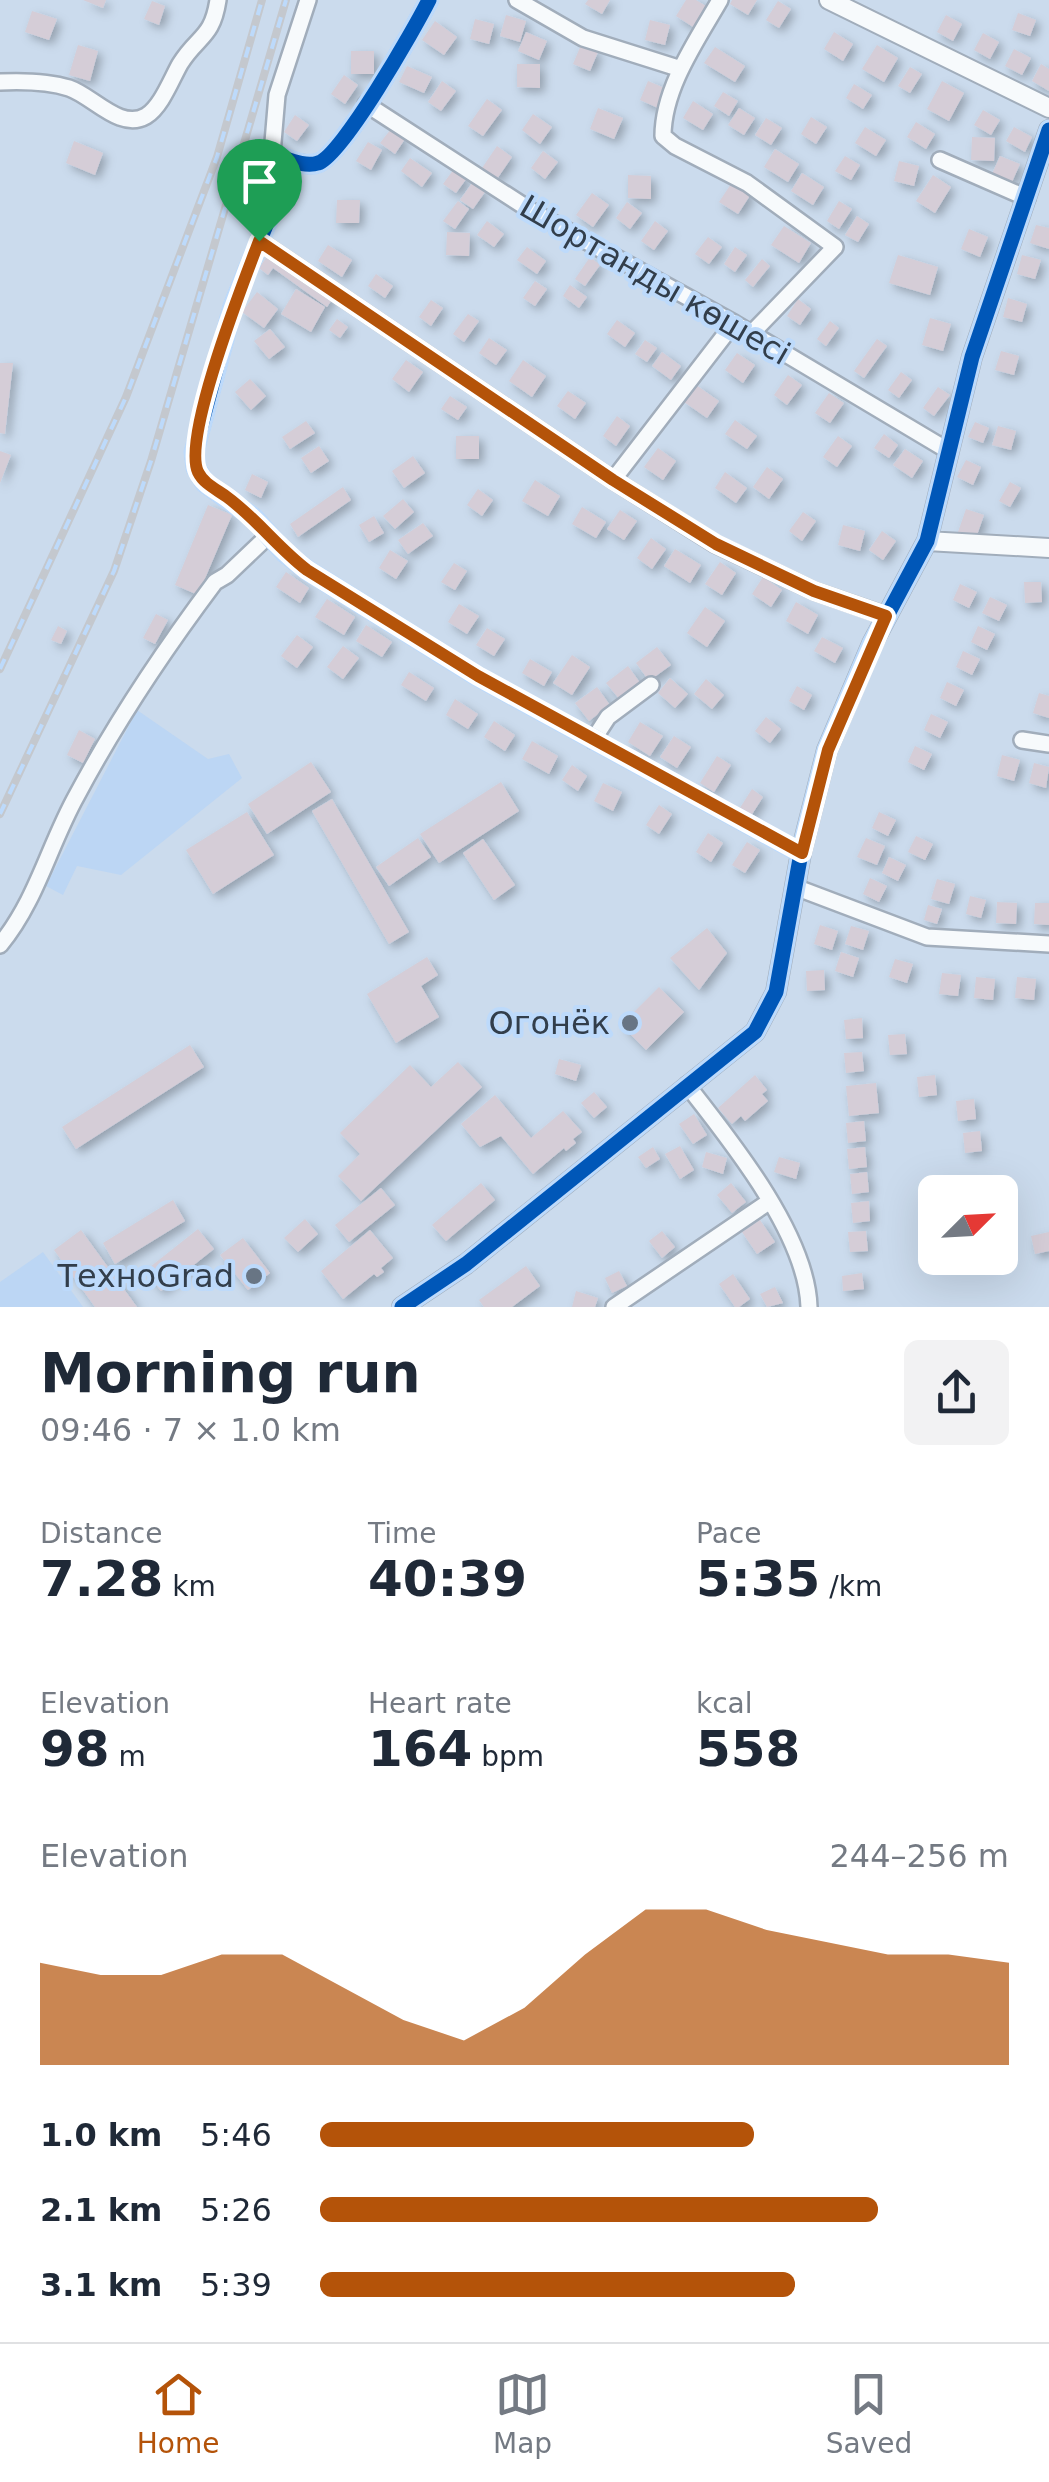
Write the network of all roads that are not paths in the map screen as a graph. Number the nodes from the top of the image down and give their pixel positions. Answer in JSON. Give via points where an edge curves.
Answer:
{"nodes":[{"id":1,"x":218,"y":0,"type":"edge"},
{"id":2,"x":308,"y":0,"type":"edge"},
{"id":3,"x":429,"y":0,"type":"edge"},
{"id":4,"x":720,"y":0,"type":"edge"},
{"id":5,"x":829,"y":0,"type":"edge"},
{"id":6,"x":519,"y":1,"type":"edge"},
{"id":7,"x":681,"y":69,"type":"junction"},
{"id":8,"x":0,"y":82,"type":"edge"},
{"id":9,"x":366,"y":104,"type":"junction"},
{"id":10,"x":1049,"y":108,"type":"edge"},
{"id":11,"x":1049,"y":130,"type":"edge"},
{"id":12,"x":272,"y":154,"type":"junction"},
{"id":13,"x":940,"y":160,"type":"dead end"},
{"id":14,"x":1027,"y":198,"type":"junction"},
{"id":15,"x":259,"y":241,"type":"junction"},
{"id":16,"x":734,"y":324,"type":"junction"},
{"id":17,"x":752,"y":334,"type":"junction"},
{"id":18,"x":947,"y":450,"type":"junction"},
{"id":19,"x":613,"y":480,"type":"junction"},
{"id":20,"x":269,"y":535,"type":"junction"},
{"id":21,"x":927,"y":542,"type":"junction"},
{"id":22,"x":1049,"y":548,"type":"edge"},
{"id":23,"x":886,"y":616,"type":"junction"},
{"id":24,"x":651,"y":684,"type":"dead end"},
{"id":25,"x":593,"y":740,"type":"junction"},
{"id":26,"x":1022,"y":740,"type":"dead end"},
{"id":27,"x":1049,"y":744,"type":"edge"},
{"id":28,"x":802,"y":853,"type":"junction"},
{"id":29,"x":795,"y":887,"type":"junction"},
{"id":30,"x":1049,"y":944,"type":"edge"},
{"id":31,"x":0,"y":945,"type":"edge"},
{"id":32,"x":687,"y":1085,"type":"junction"},
{"id":33,"x":770,"y":1201,"type":"junction"},
{"id":34,"x":402,"y":1307,"type":"edge"},
{"id":35,"x":614,"y":1307,"type":"edge"},
{"id":36,"x":809,"y":1307,"type":"edge"}],
"edges":[{"from":1,"to":8,"type":"street","via":[[209,34],[142,118],[120,117],[55,84]]},
{"from":2,"to":12,"type":"street","via":[[277,95]]},
{"from":3,"to":9,"type":"street"},
{"from":4,"to":7,"type":"street"},
{"from":5,"to":10,"type":"street"},
{"from":6,"to":7,"type":"street","via":[[583,38]]},
{"from":7,"to":17,"type":"street","via":[[663,136],[747,183],[835,247]]},
{"from":9,"to":12,"type":"street","via":[[320,163]]},
{"from":9,"to":16,"type":"street","name":"Шортанды көшесі","via":[[530,210]]},
{"from":11,"to":14,"type":"street"},
{"from":12,"to":15,"type":"street","via":[[271,214]]},
{"from":13,"to":14,"type":"street"},
{"from":14,"to":18,"type":"street"},
{"from":15,"to":19,"type":"street"},
{"from":15,"to":20,"type":"street","via":[[194,452],[205,483]]},
{"from":16,"to":17,"type":"street","name":"Шортанды көшесі"},
{"from":16,"to":19,"type":"street"},
{"from":17,"to":18,"type":"street","name":"Шортанды көшесі"},
{"from":18,"to":21,"type":"street"},
{"from":19,"to":23,"type":"street","via":[[716,544],[814,591]]},
{"from":20,"to":25,"type":"street","via":[[307,570]]},
{"from":20,"to":31,"type":"street","via":[[215,582],[128,705],[74,800],[41,879]]},
{"from":21,"to":22,"type":"street"},
{"from":21,"to":23,"type":"street"},
{"from":23,"to":28,"type":"street","via":[[828,750]]},
{"from":24,"to":25,"type":"street","via":[[608,717]]},
{"from":25,"to":28,"type":"street"},
{"from":26,"to":27,"type":"street"},
{"from":28,"to":29,"type":"street"},
{"from":29,"to":30,"type":"street","via":[[927,937]]},
{"from":29,"to":32,"type":"street","via":[[776,992],[754,1032]]},
{"from":32,"to":33,"type":"street"},
{"from":32,"to":34,"type":"street","via":[[466,1264]]},
{"from":33,"to":35,"type":"street"},
{"from":33,"to":36,"type":"street","via":[[805,1274]]}]}
